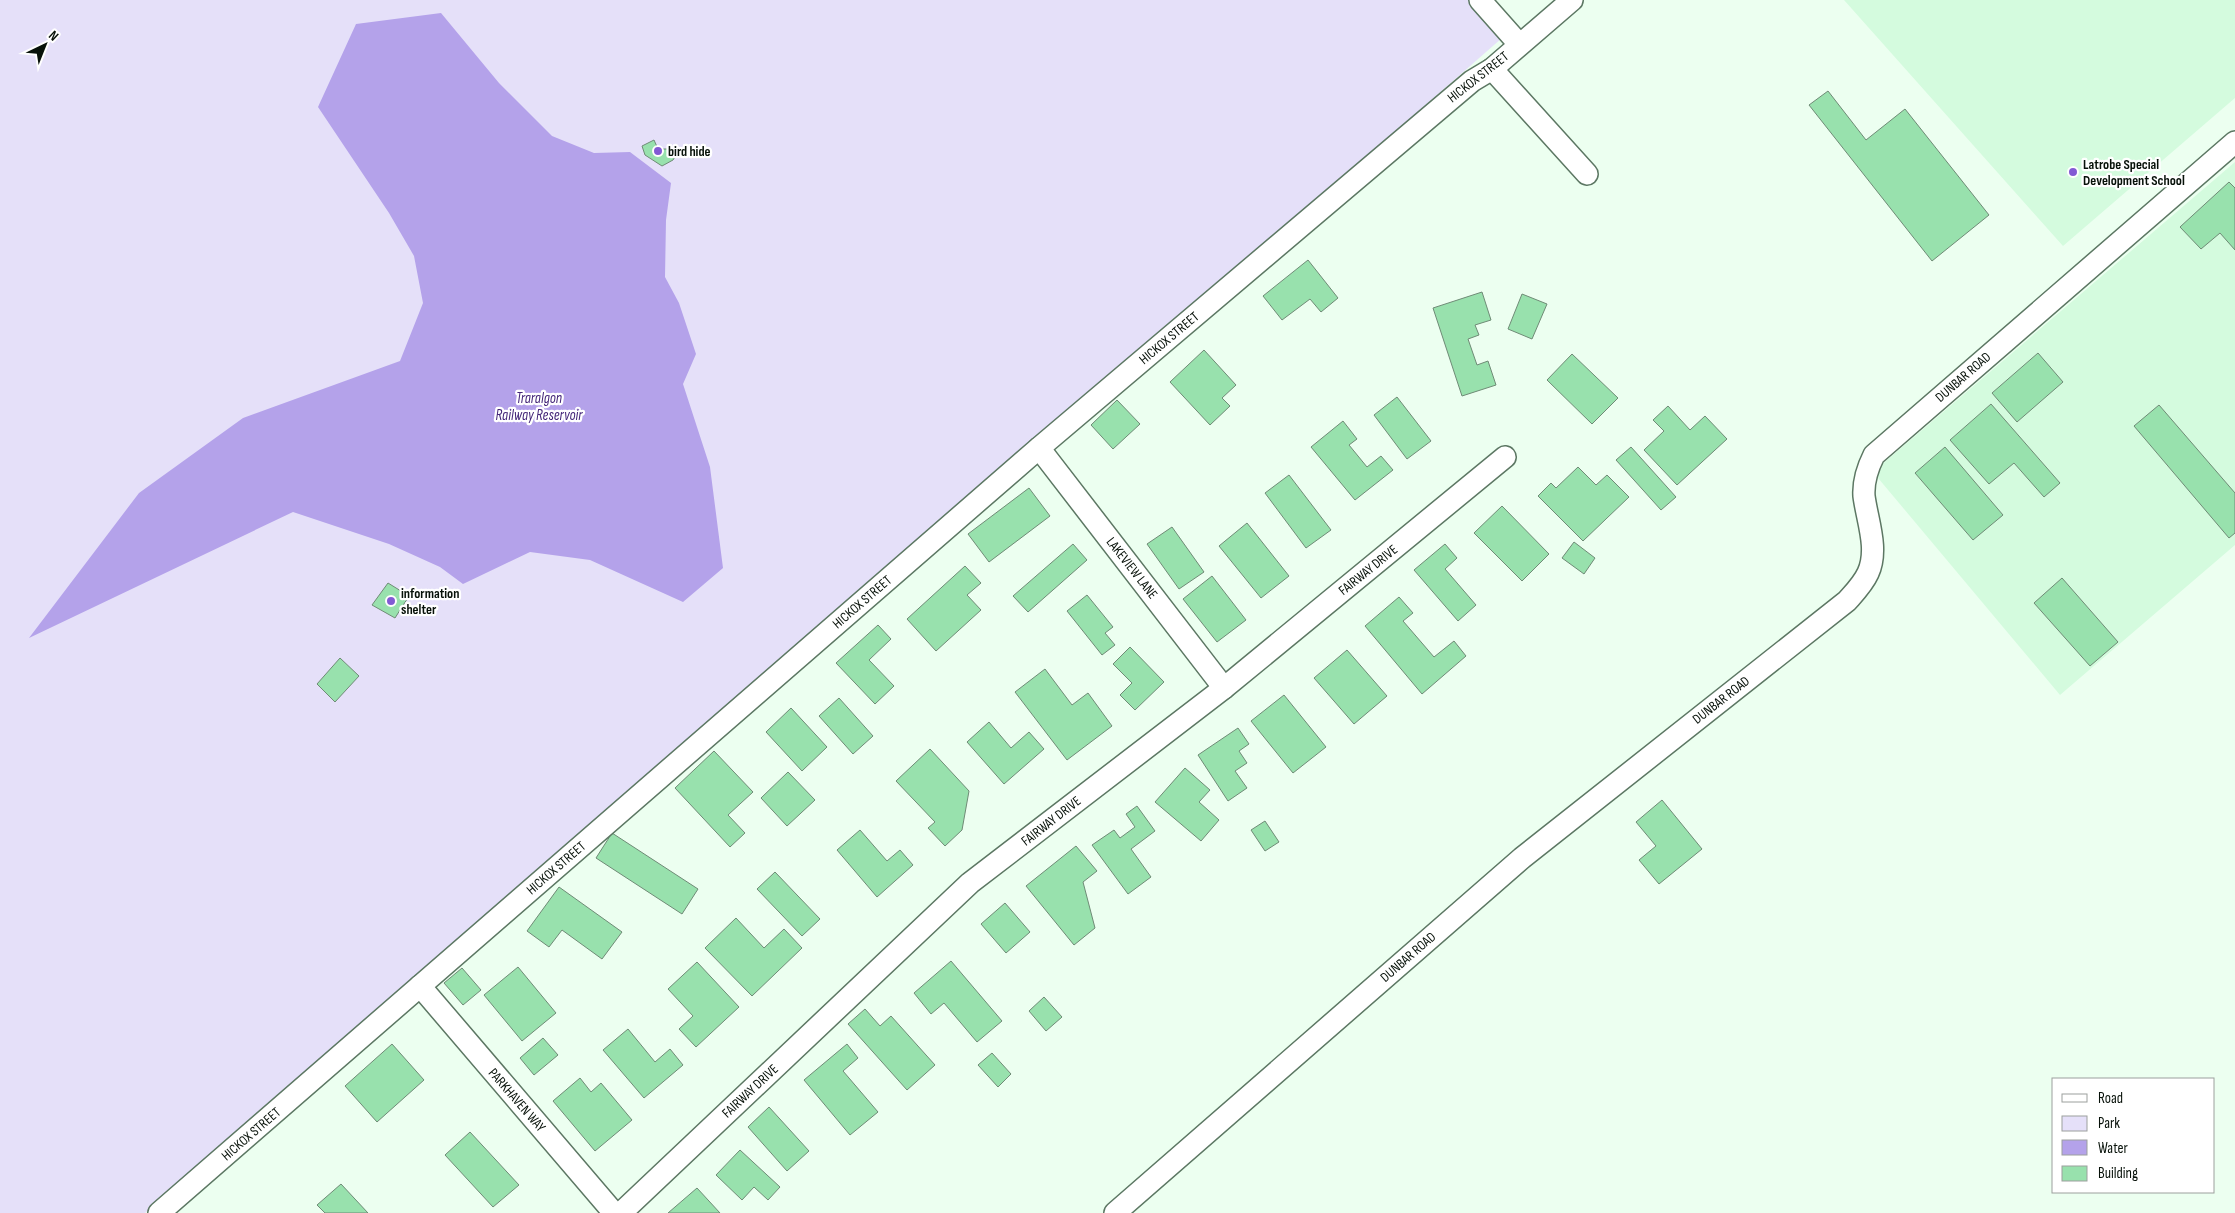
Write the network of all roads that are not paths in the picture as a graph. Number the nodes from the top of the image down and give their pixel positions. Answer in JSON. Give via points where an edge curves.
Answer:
{"nodes":[{"id":1,"x":1480,"y":0,"type":"edge"},
{"id":2,"x":1572,"y":0,"type":"edge"},
{"id":3,"x":1519,"y":44,"type":"junction"},
{"id":4,"x":1492,"y":69,"type":"junction"},
{"id":5,"x":2235,"y":142,"type":"edge"},
{"id":6,"x":1587,"y":174,"type":"dead end"},
{"id":7,"x":1039,"y":448,"type":"junction"},
{"id":8,"x":1505,"y":457,"type":"dead end"},
{"id":9,"x":1224,"y":688,"type":"junction"},
{"id":10,"x":420,"y":986,"type":"junction"},
{"id":11,"x":159,"y":1213,"type":"edge"},
{"id":12,"x":614,"y":1213,"type":"edge"},
{"id":13,"x":621,"y":1213,"type":"edge"},
{"id":14,"x":1115,"y":1213,"type":"edge"}],
"edges":[{"from":1,"to":3,"type":"street"},
{"from":2,"to":3,"type":"street","name":"HICKOX STREET"},
{"from":3,"to":4,"type":"street","name":"HICKOX STREET"},
{"from":4,"to":6,"type":"street"},
{"from":4,"to":7,"type":"street","name":"HICKOX STREET","via":[[1464,87]]},
{"from":5,"to":14,"type":"street","name":"DUNBAR ROAD","via":[[1874,455],[1866,470],[1864,486],[1872,553],[1869,572],[1847,600],[1522,858]]},
{"from":7,"to":9,"type":"street","name":"LAKEVIEW LANE"},
{"from":7,"to":10,"type":"street","name":"HICKOX STREET"},
{"from":8,"to":9,"type":"street","name":"FAIRWAY DRIVE"},
{"from":9,"to":13,"type":"street","name":"FAIRWAY DRIVE","via":[[970,883]]},
{"from":10,"to":11,"type":"street","name":"HICKOX STREET"},
{"from":10,"to":12,"type":"street","name":"PARKHAVEN WAY"}]}
